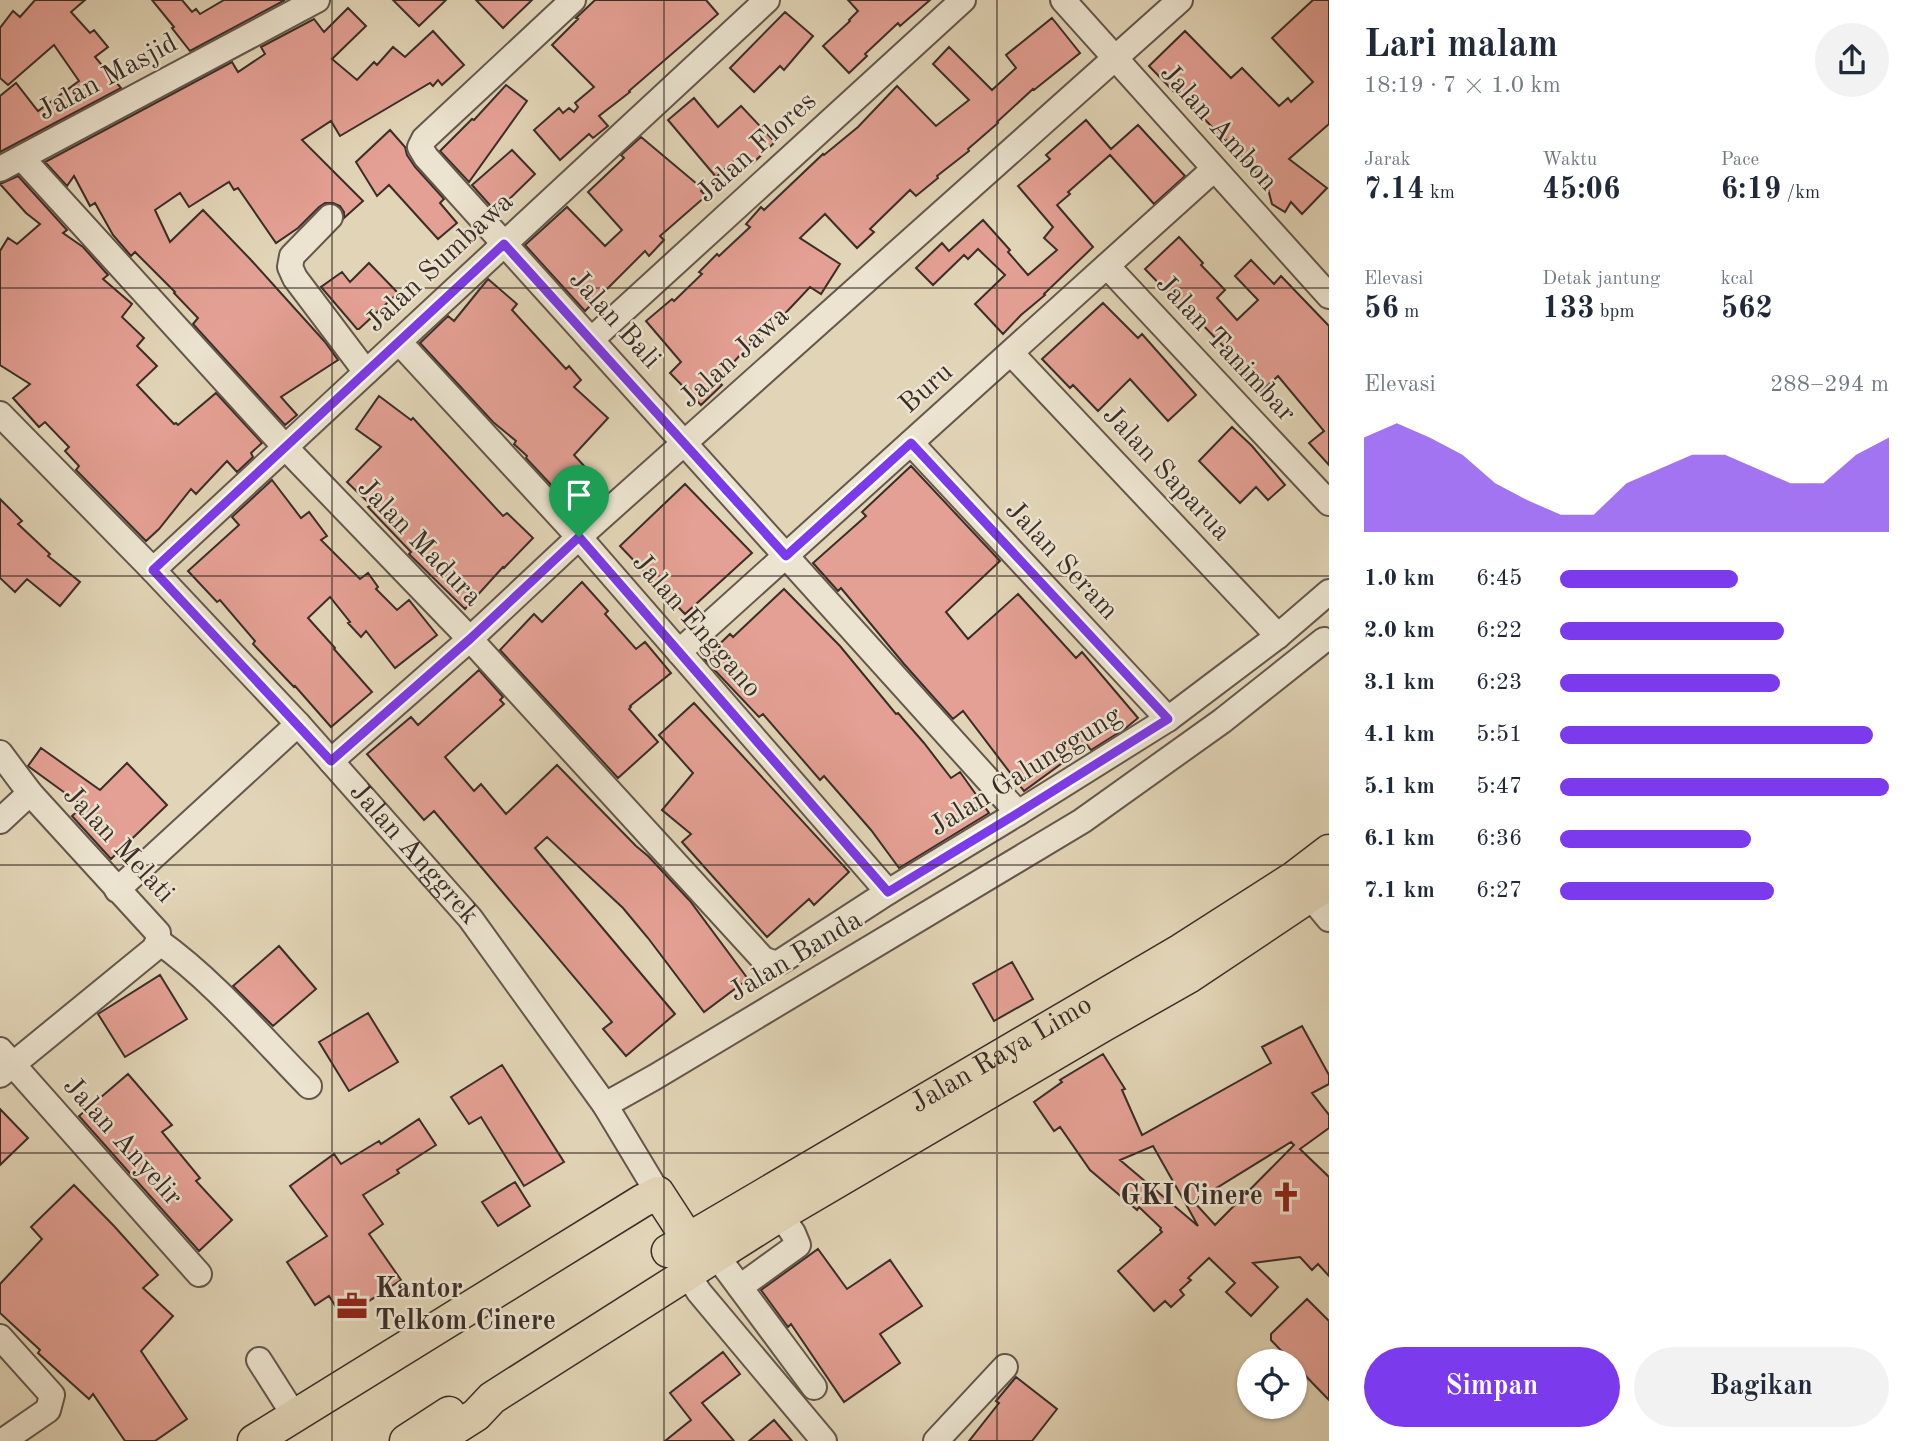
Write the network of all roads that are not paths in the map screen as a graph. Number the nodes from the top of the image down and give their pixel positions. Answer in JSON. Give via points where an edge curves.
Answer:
{"nodes":[{"id":1,"x":317,"y":0,"type":"edge"},
{"id":2,"x":573,"y":0,"type":"edge"},
{"id":3,"x":767,"y":0,"type":"edge"},
{"id":4,"x":962,"y":0,"type":"edge"},
{"id":5,"x":1063,"y":0,"type":"edge"},
{"id":6,"x":1180,"y":0,"type":"edge"},
{"id":7,"x":1115,"y":58,"type":"junction"},
{"id":8,"x":11,"y":164,"type":"edge"},
{"id":9,"x":1214,"y":169,"type":"junction"},
{"id":10,"x":330,"y":217,"type":"dead end"},
{"id":11,"x":504,"y":244,"type":"junction"},
{"id":12,"x":1107,"y":266,"type":"junction"},
{"id":13,"x":1329,"y":296,"type":"edge"},
{"id":14,"x":591,"y":340,"type":"junction"},
{"id":15,"x":399,"y":342,"type":"junction"},
{"id":16,"x":1011,"y":353,"type":"junction"},
{"id":17,"x":366,"y":372,"type":"junction"},
{"id":18,"x":0,"y":414,"type":"edge"},
{"id":19,"x":684,"y":443,"type":"junction"},
{"id":20,"x":911,"y":443,"type":"junction"},
{"id":21,"x":285,"y":447,"type":"junction"},
{"id":22,"x":1329,"y":503,"type":"edge"},
{"id":23,"x":579,"y":537,"type":"junction"},
{"id":24,"x":786,"y":556,"type":"junction"},
{"id":25,"x":153,"y":570,"type":"junction"},
{"id":26,"x":1329,"y":592,"type":"edge"},
{"id":27,"x":1278,"y":636,"type":"junction"},
{"id":28,"x":470,"y":639,"type":"junction"},
{"id":29,"x":1324,"y":640,"type":"dead end"},
{"id":30,"x":679,"y":652,"type":"junction"},
{"id":31,"x":1168,"y":719,"type":"junction"},
{"id":32,"x":298,"y":724,"type":"junction"},
{"id":33,"x":0,"y":753,"type":"edge"},
{"id":34,"x":331,"y":761,"type":"junction"},
{"id":35,"x":30,"y":793,"type":"junction"},
{"id":36,"x":1018,"y":813,"type":"junction"},
{"id":37,"x":0,"y":821,"type":"edge"},
{"id":38,"x":1329,"y":851,"type":"edge"},
{"id":39,"x":117,"y":890,"type":"junction"},
{"id":40,"x":888,"y":892,"type":"junction"},
{"id":41,"x":1316,"y":894,"type":"edge"},
{"id":42,"x":158,"y":941,"type":"junction"},
{"id":43,"x":776,"y":963,"type":"joint"},
{"id":44,"x":4,"y":1063,"type":"edge"},
{"id":45,"x":309,"y":1086,"type":"dead end"},
{"id":46,"x":605,"y":1105,"type":"junction"},
{"id":47,"x":650,"y":1197,"type":"junction"},
{"id":48,"x":780,"y":1215,"type":"junction"},
{"id":49,"x":691,"y":1260,"type":"junction"},
{"id":50,"x":199,"y":1274,"type":"dead end"},
{"id":51,"x":740,"y":1287,"type":"junction"},
{"id":52,"x":0,"y":1337,"type":"edge"},
{"id":53,"x":259,"y":1360,"type":"dead end"},
{"id":54,"x":1005,"y":1367,"type":"dead end"},
{"id":55,"x":814,"y":1387,"type":"dead end"},
{"id":56,"x":492,"y":1398,"type":"junction"},
{"id":57,"x":294,"y":1415,"type":"junction"},
{"id":58,"x":3,"y":1441,"type":"edge"},
{"id":59,"x":254,"y":1441,"type":"edge"},
{"id":60,"x":406,"y":1441,"type":"edge"},
{"id":61,"x":435,"y":1441,"type":"edge"},
{"id":62,"x":824,"y":1441,"type":"edge"},
{"id":63,"x":936,"y":1441,"type":"edge"}],
"edges":[{"from":1,"to":8,"type":"street","name":"Jalan Masjid"},
{"from":2,"to":11,"type":"street","name":"Jalan Bali","via":[[420,147]]},
{"from":3,"to":11,"type":"street","name":"Jalan Sumbawa"},
{"from":4,"to":14,"type":"street","name":"Jalan Flores"},
{"from":5,"to":7,"type":"street","name":"Jalan Ambon"},
{"from":6,"to":7,"type":"street","name":"Jalan Jawa"},
{"from":7,"to":9,"type":"street","name":"Jalan Ambon"},
{"from":7,"to":19,"type":"street","name":"Jalan Jawa"},
{"from":8,"to":21,"type":"street","name":"Jalan Madura"},
{"from":9,"to":12,"type":"street","name":"Buru"},
{"from":9,"to":13,"type":"street","name":"Jalan Ambon"},
{"from":10,"to":17,"type":"street","via":[[292,256],[290,267]]},
{"from":11,"to":14,"type":"street","name":"Jalan Bali"},
{"from":11,"to":15,"type":"street","name":"Jalan Sumbawa"},
{"from":12,"to":16,"type":"street","name":"Buru"},
{"from":12,"to":22,"type":"street","name":"Jalan Tanimbar"},
{"from":14,"to":19,"type":"street","name":"Jalan Bali"},
{"from":15,"to":17,"type":"street","name":"Jalan Sumbawa"},
{"from":15,"to":23,"type":"street","name":"Jalan Enggano"},
{"from":16,"to":20,"type":"street","name":"Buru"},
{"from":16,"to":27,"type":"street","name":"Jalan Saparua"},
{"from":17,"to":21,"type":"street","name":"Jalan Sumbawa"},
{"from":18,"to":25,"type":"street","name":"Jalan Anggrek"},
{"from":19,"to":23,"type":"street","name":"Jalan Jawa"},
{"from":19,"to":24,"type":"street","name":"Jalan Bali"},
{"from":20,"to":24,"type":"street","name":"Buru"},
{"from":20,"to":31,"type":"street","name":"Jalan Seram"},
{"from":21,"to":25,"type":"street","name":"Jalan Sumbawa"},
{"from":21,"to":28,"type":"street","name":"Jalan Madura"},
{"from":23,"to":28,"type":"street","name":"Jalan Jawa"},
{"from":23,"to":30,"type":"street","name":"Jalan Enggano"},
{"from":24,"to":30,"type":"street","name":"Buru"},
{"from":24,"to":36,"type":"street","name":"Jalan Bali"},
{"from":25,"to":32,"type":"street","name":"Jalan Anggrek"},
{"from":26,"to":27,"type":"street","name":"Jalan Galunggung"},
{"from":27,"to":31,"type":"street","name":"Jalan Galunggung"},
{"from":28,"to":34,"type":"street","name":"Jalan Jawa"},
{"from":28,"to":43,"type":"street","name":"Jalan Madura","via":[[763,959]]},
{"from":29,"to":46,"type":"street","name":"Jalan Banda","via":[[1222,721],[1082,821]]},
{"from":30,"to":40,"type":"street","name":"Jalan Enggano"},
{"from":31,"to":36,"type":"street","name":"Jalan Galunggung"},
{"from":32,"to":34,"type":"street","name":"Jalan Anggrek"},
{"from":32,"to":39,"type":"street"},
{"from":33,"to":35,"type":"street","name":"Jalan Melati"},
{"from":34,"to":46,"type":"street","name":"Jalan Anggrek","via":[[470,918]]},
{"from":35,"to":37,"type":"street"},
{"from":35,"to":39,"type":"street","name":"Jalan Melati"},
{"from":36,"to":40,"type":"street","name":"Jalan Galunggung"},
{"from":38,"to":41,"type":"main road","name":"Jalan Raya Limo"},
{"from":39,"to":42,"type":"street","name":"Jalan Melati","via":[[158,933]]},
{"from":40,"to":43,"type":"street","name":"Jalan Galunggung"},
{"from":41,"to":48,"type":"main road","name":"Jalan Raya Limo","via":[[1193,981],[1102,1026]]},
{"from":41,"to":49,"type":"main road","name":"Jalan Raya Limo","via":[[1181,950]]},
{"from":42,"to":44,"type":"street","name":"Jalan Melati","via":[[154,949]]},
{"from":42,"to":45,"type":"street","via":[[223,998]]},
{"from":44,"to":50,"type":"street","name":"Jalan Anyelir"},
{"from":46,"to":47,"type":"street","name":"Jalan Anggrek"},
{"from":47,"to":49,"type":"main road","name":"Jalan Anggrek"},
{"from":47,"to":57,"type":"main road"},
{"from":48,"to":49,"type":"main road","name":"Jalan Raya Limo"},
{"from":48,"to":51,"type":"street","via":[[798,1245]]},
{"from":49,"to":51,"type":"street"},
{"from":49,"to":56,"type":"main road"},
{"from":49,"to":62,"type":"street","via":[[699,1292]]},
{"from":51,"to":55,"type":"street"},
{"from":52,"to":58,"type":"street","via":[[52,1395],[48,1410]]},
{"from":53,"to":57,"type":"street"},
{"from":54,"to":63,"type":"street"},
{"from":56,"to":60,"type":"main road","via":[[468,1402]]},
{"from":56,"to":61,"type":"main road","via":[[476,1415]]},
{"from":57,"to":59,"type":"main road"}]}
